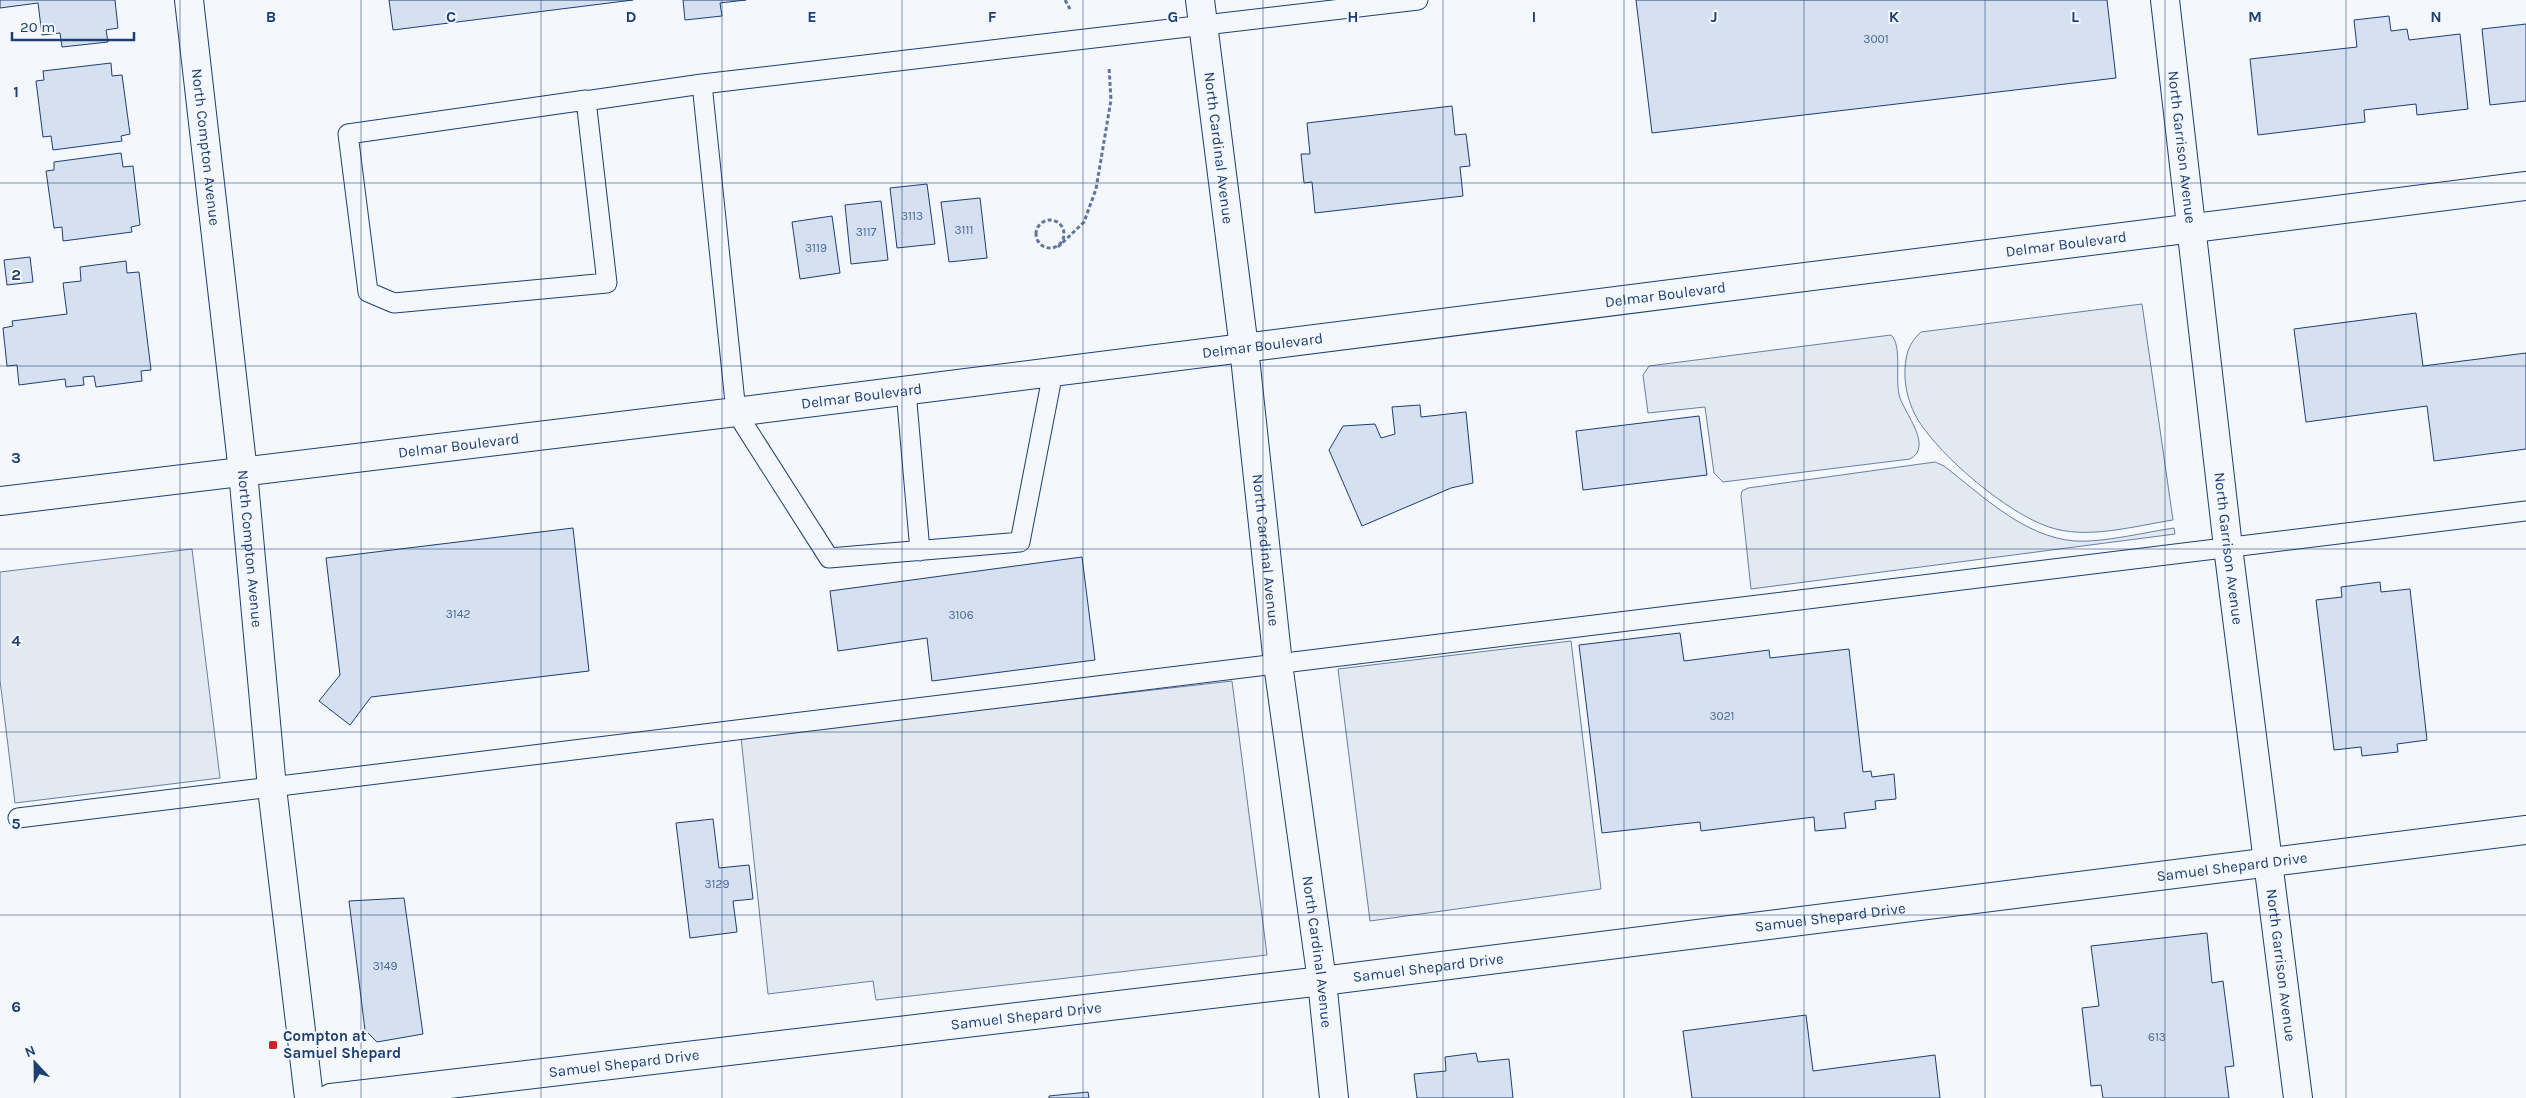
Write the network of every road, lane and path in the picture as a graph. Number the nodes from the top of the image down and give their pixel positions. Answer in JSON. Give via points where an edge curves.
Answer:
{"nodes":[{"id":1,"x":189,"y":0,"type":"edge"},
{"id":2,"x":1065,"y":0,"type":"edge"},
{"id":3,"x":1200,"y":0,"type":"edge"},
{"id":4,"x":1418,"y":0,"type":"edge"},
{"id":5,"x":2165,"y":0,"type":"edge"},
{"id":6,"x":1203,"y":27,"type":"junction"},
{"id":7,"x":1097,"y":39,"type":"junction"},
{"id":8,"x":702,"y":84,"type":"junction"},
{"id":9,"x":585,"y":101,"type":"junction"},
{"id":10,"x":2526,"y":186,"type":"edge"},
{"id":11,"x":2190,"y":229,"type":"junction"},
{"id":12,"x":1058,"y":246,"type":"junction"},
{"id":13,"x":1244,"y":348,"type":"junction"},
{"id":14,"x":1052,"y":372,"type":"junction"},
{"id":15,"x":906,"y":391,"type":"junction"},
{"id":16,"x":736,"y":412,"type":"junction"},
{"id":17,"x":243,"y":472,"type":"junction"},
{"id":18,"x":0,"y":502,"type":"edge"},
{"id":19,"x":2526,"y":511,"type":"edge"},
{"id":20,"x":2228,"y":547,"type":"junction"},
{"id":21,"x":920,"y":551,"type":"junction"},
{"id":22,"x":1278,"y":664,"type":"junction"},
{"id":23,"x":272,"y":788,"type":"junction"},
{"id":24,"x":18,"y":818,"type":"dead end"},
{"id":25,"x":2526,"y":830,"type":"edge"},
{"id":26,"x":2268,"y":862,"type":"junction"},
{"id":27,"x":1322,"y":981,"type":"junction"},
{"id":28,"x":309,"y":1098,"type":"edge"},
{"id":29,"x":331,"y":1098,"type":"edge"},
{"id":30,"x":1334,"y":1098,"type":"edge"},
{"id":31,"x":2298,"y":1098,"type":"edge"}],
"edges":[{"from":1,"to":17,"type":"street","name":"North Compton Avenue"},
{"from":2,"to":7,"type":"path","via":[[1068,8]]},
{"from":3,"to":6,"type":"street","name":"North Cardinal Avenue"},
{"from":4,"to":6,"type":"lane"},
{"from":5,"to":11,"type":"street","name":"North Garrison Avenue"},
{"from":6,"to":7,"type":"lane"},
{"from":6,"to":13,"type":"street","name":"North Cardinal Avenue"},
{"from":7,"to":8,"type":"lane"},
{"from":7,"to":12,"type":"path","via":[[1109,61],[1111,100],[1096,190],[1084,222]]},
{"from":8,"to":9,"type":"lane"},
{"from":8,"to":16,"type":"lane"},
{"from":9,"to":9,"type":"lane","via":[[348,134],[368,292],[394,303],[607,283]]},
{"from":10,"to":11,"type":"street","name":"Delmar Boulevard"},
{"from":11,"to":13,"type":"street","name":"Delmar Boulevard"},
{"from":11,"to":20,"type":"street","name":"North Garrison Avenue"},
{"from":12,"to":12,"type":"path","via":[[1049,249],[1037,242],[1035,232],[1039,224],[1053,220],[1061,225],[1064,234]]},
{"from":13,"to":14,"type":"street","name":"Delmar Boulevard"},
{"from":13,"to":22,"type":"street","name":"North Cardinal Avenue"},
{"from":14,"to":15,"type":"street","name":"Delmar Boulevard"},
{"from":14,"to":21,"type":"lane","via":[[1020,542]]},
{"from":15,"to":16,"type":"street","name":"Delmar Boulevard"},
{"from":15,"to":21,"type":"lane"},
{"from":16,"to":17,"type":"street","name":"Delmar Boulevard"},
{"from":16,"to":21,"type":"lane","via":[[829,558]]},
{"from":17,"to":18,"type":"street","name":"Delmar Boulevard"},
{"from":17,"to":23,"type":"street","name":"North Compton Avenue"},
{"from":19,"to":20,"type":"lane"},
{"from":20,"to":22,"type":"lane"},
{"from":20,"to":26,"type":"street","name":"North Garrison Avenue"},
{"from":22,"to":23,"type":"lane"},
{"from":22,"to":27,"type":"street","name":"North Cardinal Avenue"},
{"from":23,"to":24,"type":"lane"},
{"from":23,"to":28,"type":"street","name":"North Compton Avenue"},
{"from":25,"to":26,"type":"street","name":"Samuel Shepard Drive"},
{"from":26,"to":27,"type":"street","name":"Samuel Shepard Drive"},
{"from":26,"to":31,"type":"street","name":"North Garrison Avenue"},
{"from":27,"to":29,"type":"street","name":"Samuel Shepard Drive"},
{"from":27,"to":30,"type":"street","name":"North Cardinal Avenue"}]}
